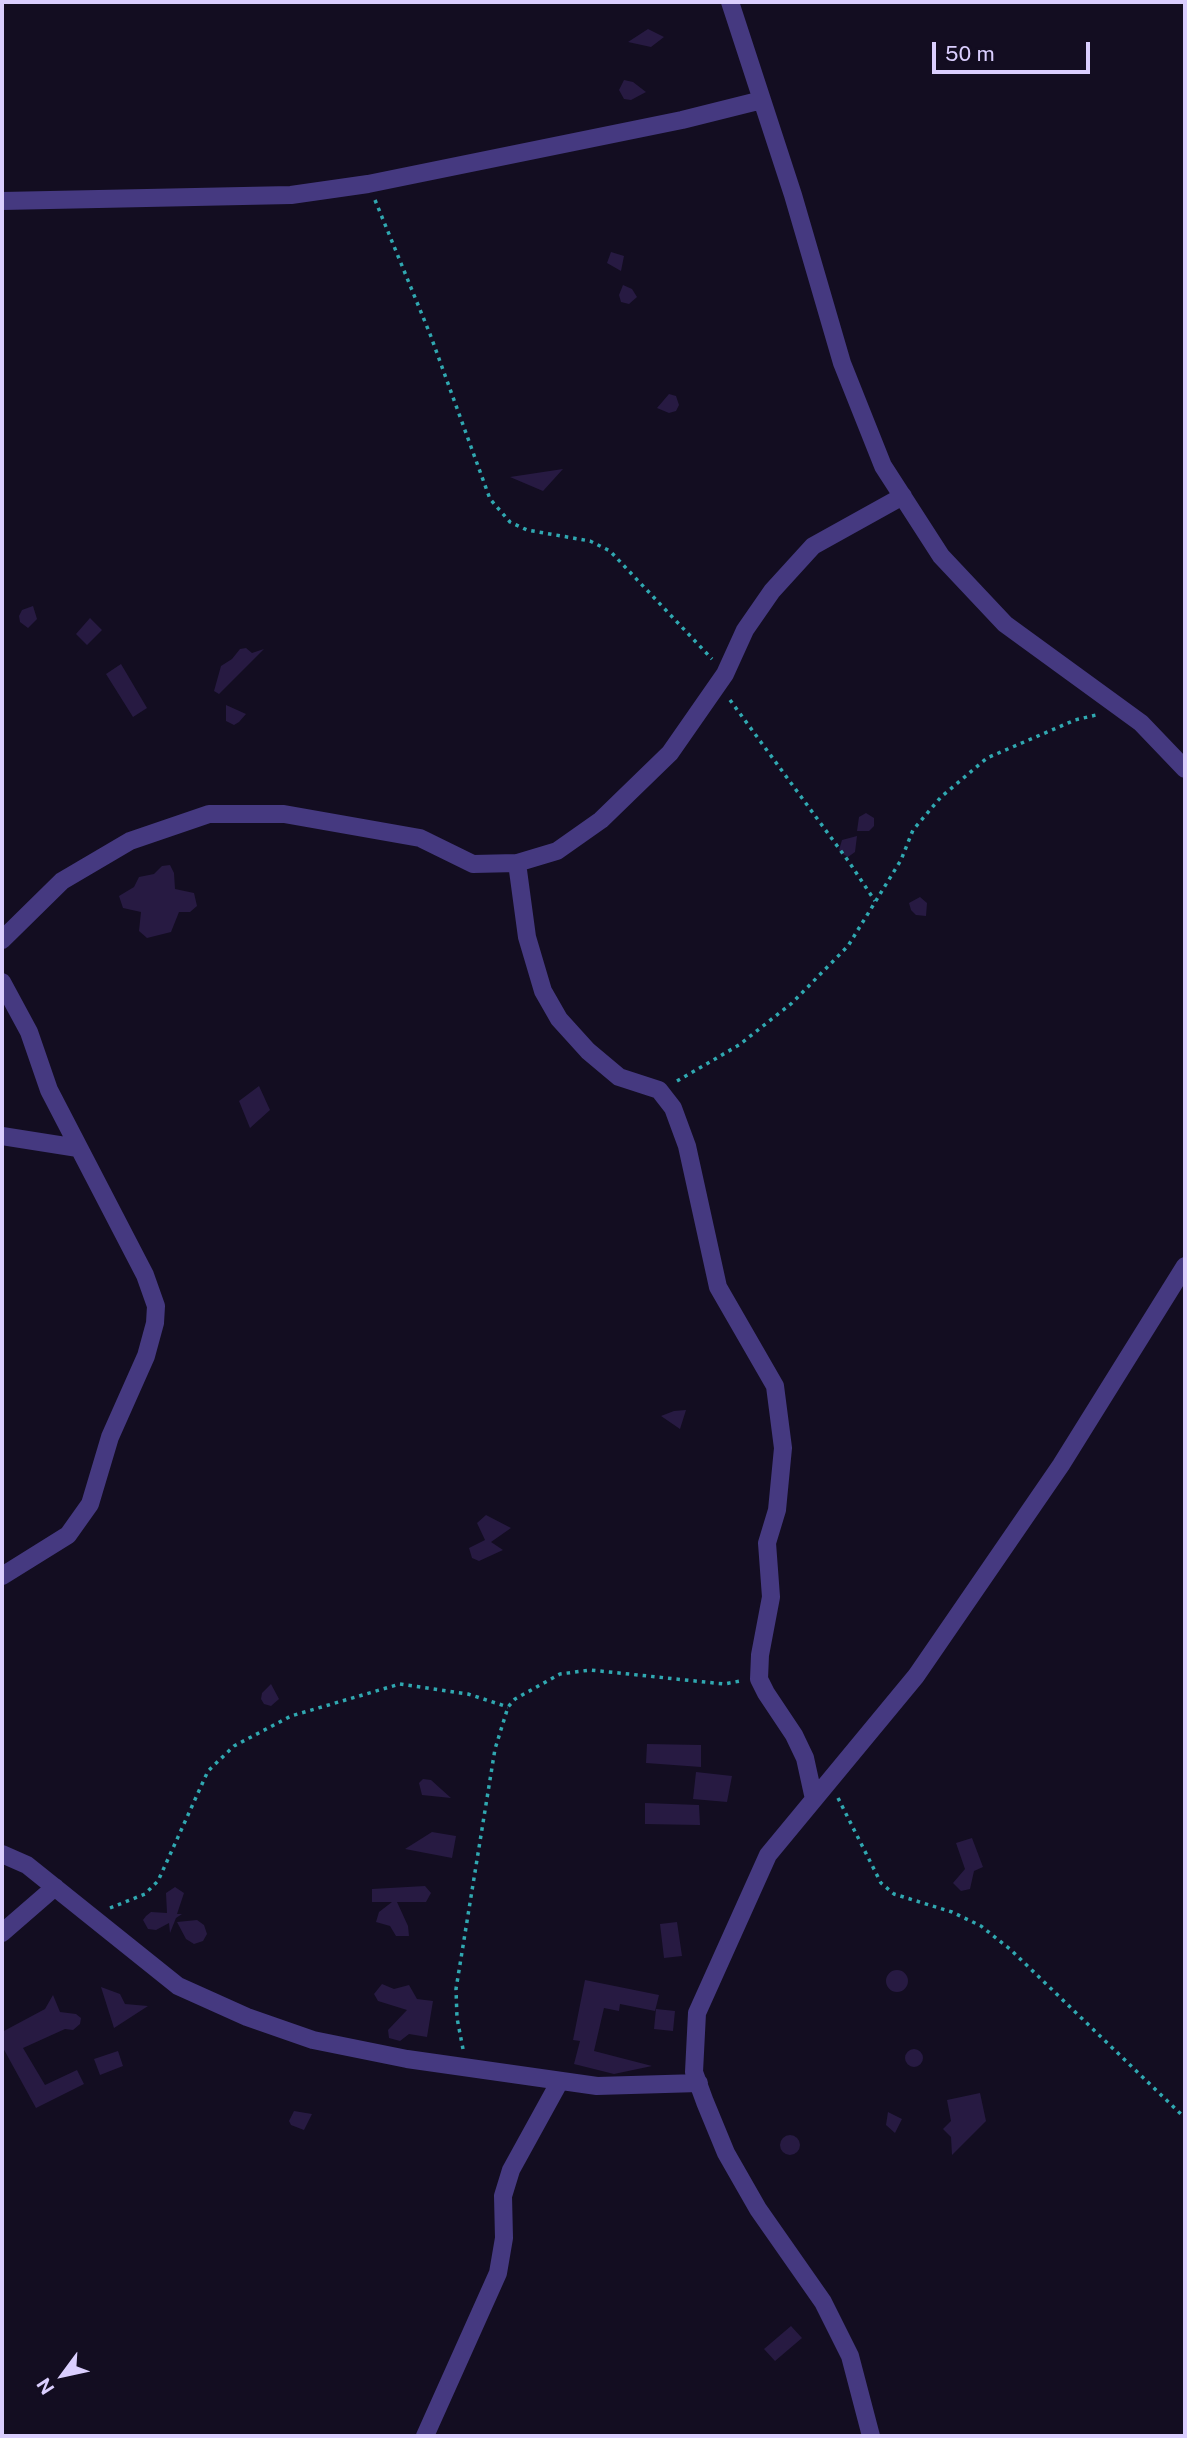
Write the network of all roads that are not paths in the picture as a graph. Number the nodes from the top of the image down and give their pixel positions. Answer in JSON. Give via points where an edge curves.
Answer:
{"nodes":[{"id":1,"x":730,"y":2,"type":"edge"},
{"id":2,"x":762,"y":100,"type":"junction"},
{"id":3,"x":2,"y":201,"type":"edge"},
{"id":4,"x":902,"y":496,"type":"junction"},
{"id":5,"x":1185,"y":769,"type":"edge"},
{"id":6,"x":517,"y":863,"type":"junction"},
{"id":7,"x":2,"y":940,"type":"edge"},
{"id":8,"x":2,"y":982,"type":"edge"},
{"id":9,"x":2,"y":1136,"type":"edge"},
{"id":10,"x":78,"y":1148,"type":"junction"},
{"id":11,"x":1185,"y":1266,"type":"edge"},
{"id":12,"x":2,"y":1576,"type":"edge"},
{"id":13,"x":814,"y":1799,"type":"junction"},
{"id":14,"x":2,"y":1854,"type":"edge"},
{"id":15,"x":55,"y":1887,"type":"junction"},
{"id":16,"x":2,"y":1933,"type":"edge"},
{"id":17,"x":560,"y":2081,"type":"junction"},
{"id":18,"x":699,"y":2084,"type":"junction"},
{"id":19,"x":425,"y":2436,"type":"edge"},
{"id":20,"x":871,"y":2436,"type":"edge"}],
"edges":[{"from":1,"to":2,"type":"street"},
{"from":2,"to":3,"type":"street","via":[[368,184],[277,196]]},
{"from":2,"to":4,"type":"street","via":[[842,362],[883,466]]},
{"from":4,"to":5,"type":"street","via":[[941,556],[1005,624],[1122,709]]},
{"from":4,"to":6,"type":"street","via":[[813,546],[772,591],[745,630],[722,679],[670,753],[601,820],[557,851]]},
{"from":6,"to":7,"type":"street","via":[[473,864],[420,838],[284,814],[209,814],[130,841],[62,881]]},
{"from":6,"to":13,"type":"street","via":[[527,937],[543,991],[559,1019],[619,1077],[659,1090],[681,1125],[718,1287],[775,1387],[783,1448],[767,1543],[771,1597],[759,1679],[805,1758]]},
{"from":8,"to":10,"type":"street","via":[[29,1032],[49,1090]]},
{"from":9,"to":10,"type":"street"},
{"from":10,"to":12,"type":"street","via":[[145,1275],[156,1306],[155,1323],[146,1356],[110,1437],[90,1504],[68,1535]]},
{"from":11,"to":13,"type":"street","via":[[1061,1465],[916,1676]]},
{"from":13,"to":18,"type":"street","via":[[768,1855],[697,2012],[694,2072]]},
{"from":14,"to":15,"type":"street","via":[[27,1865]]},
{"from":15,"to":16,"type":"street"},
{"from":15,"to":17,"type":"street","via":[[178,1986],[247,2017],[313,2040]]},
{"from":17,"to":18,"type":"street","via":[[597,2086]]},
{"from":17,"to":19,"type":"street","via":[[511,2170],[503,2196],[504,2238],[498,2273]]},
{"from":18,"to":20,"type":"street","via":[[726,2153],[758,2209],[823,2302],[850,2356]]}]}
